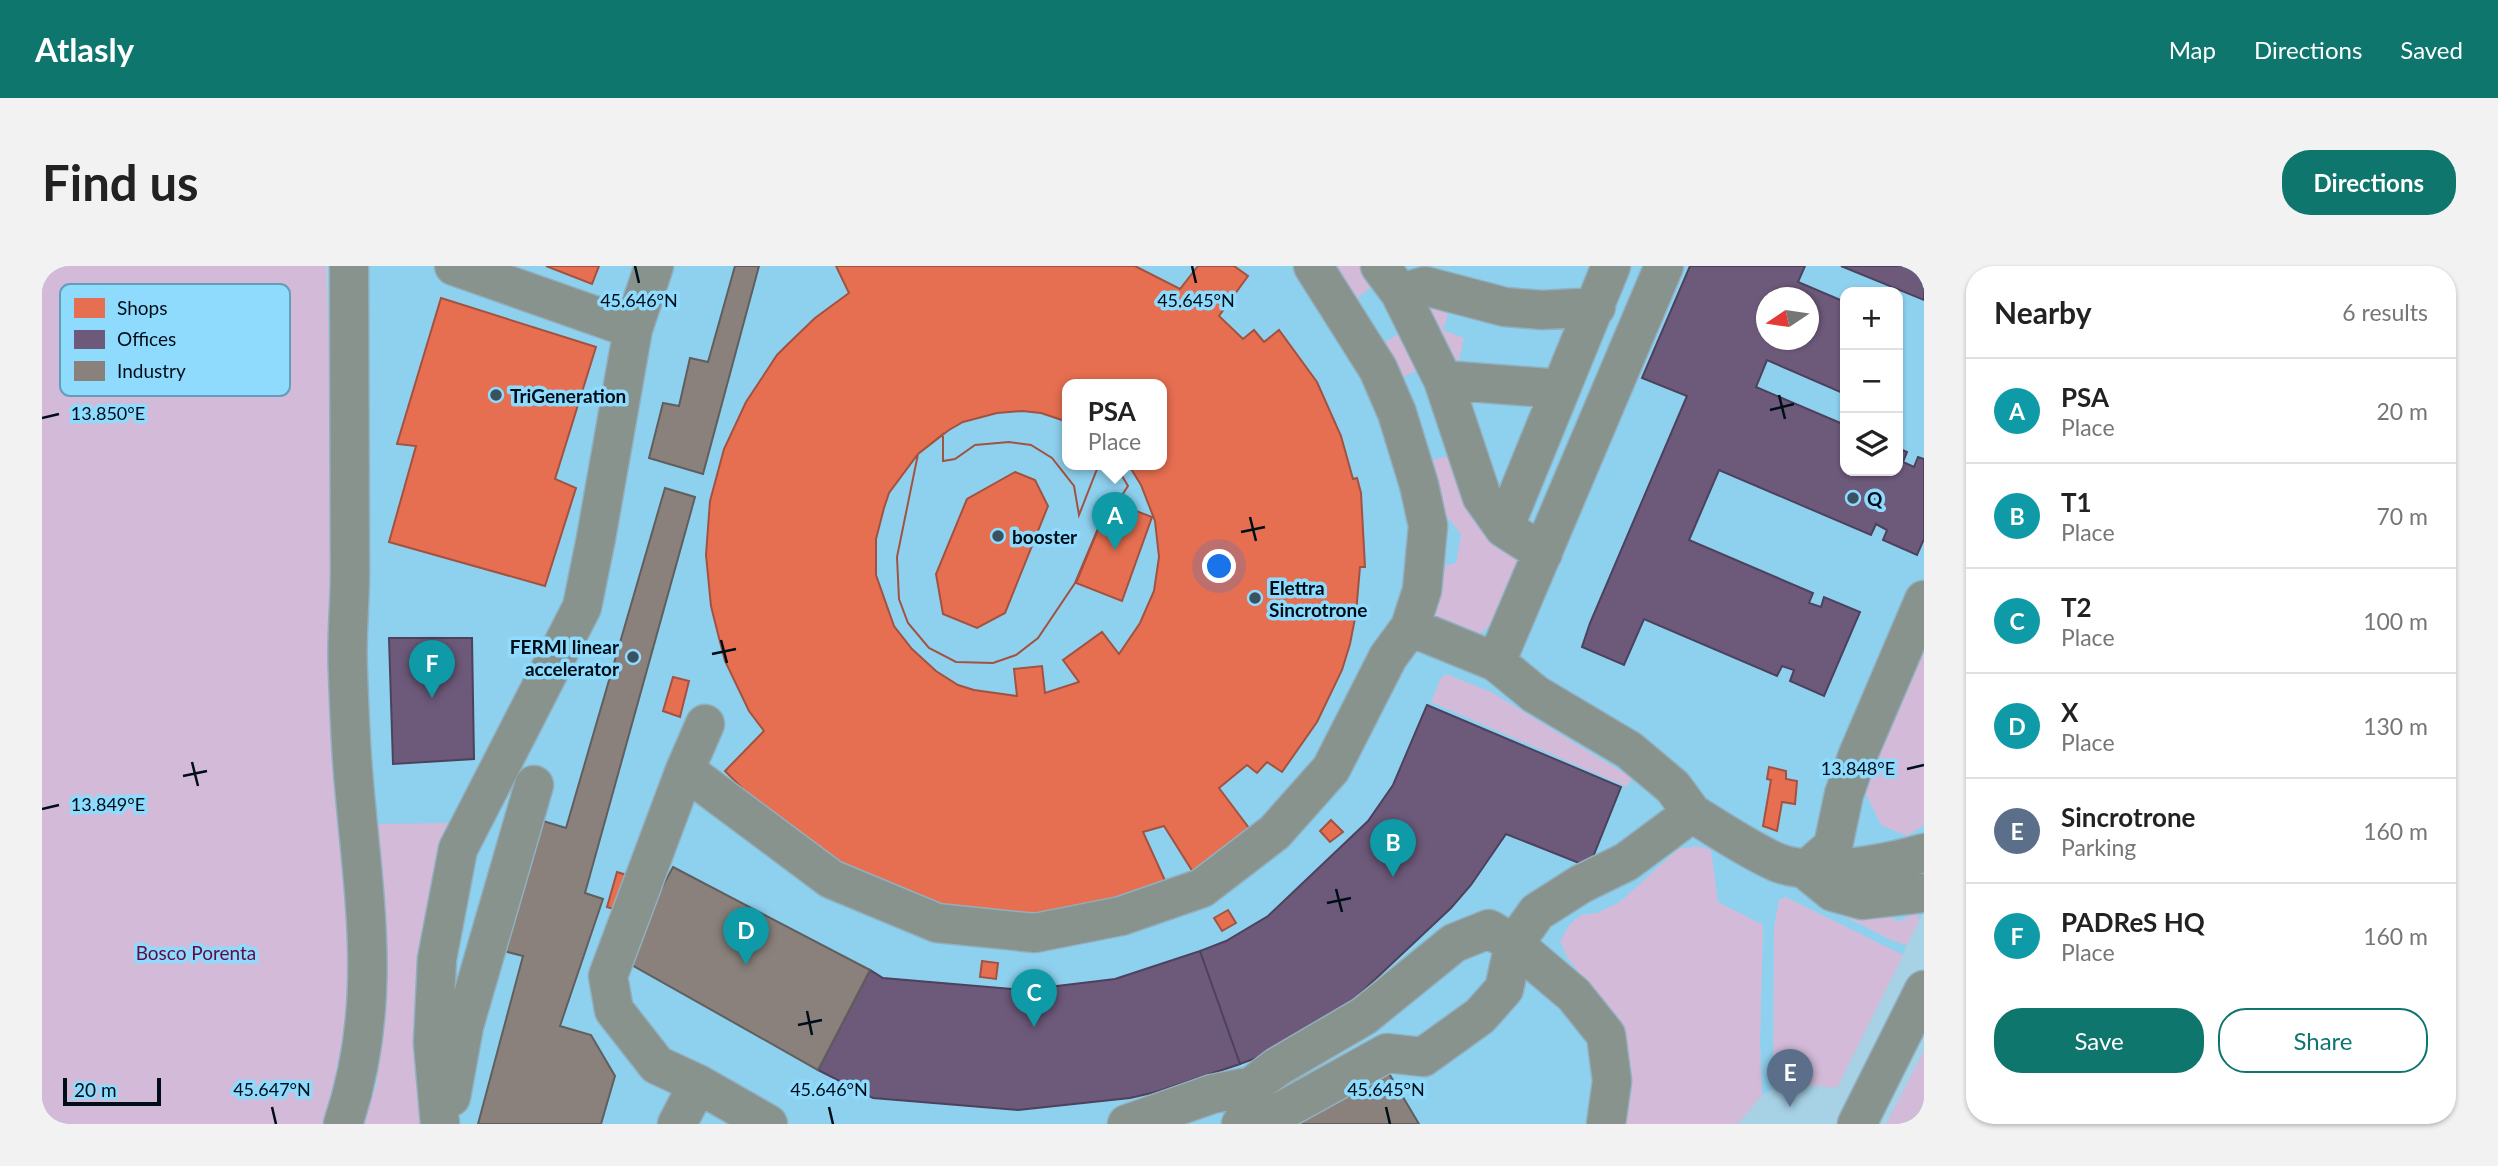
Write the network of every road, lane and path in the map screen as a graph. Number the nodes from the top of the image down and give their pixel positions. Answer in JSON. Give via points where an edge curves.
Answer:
{"nodes":[{"id":1,"x":349,"y":266,"type":"edge"},
{"id":2,"x":454,"y":266,"type":"edge"},
{"id":3,"x":654,"y":266,"type":"edge"},
{"id":4,"x":1312,"y":266,"type":"edge"},
{"id":5,"x":1611,"y":266,"type":"edge"},
{"id":6,"x":1664,"y":266,"type":"edge"},
{"id":7,"x":1390,"y":280,"type":"edge"},
{"id":8,"x":1596,"y":307,"type":"junction"},
{"id":9,"x":633,"y":329,"type":"junction"},
{"id":10,"x":1443,"y":380,"type":"junction"},
{"id":11,"x":1561,"y":389,"type":"junction"},
{"id":12,"x":1504,"y":528,"type":"junction"},
{"id":13,"x":1544,"y":553,"type":"junction"},
{"id":14,"x":1924,"y":600,"type":"edge"},
{"id":15,"x":1410,"y":627,"type":"junction"},
{"id":16,"x":1496,"y":662,"type":"junction"},
{"id":17,"x":705,"y":724,"type":"dead end"},
{"id":18,"x":685,"y":770,"type":"junction"},
{"id":19,"x":534,"y":785,"type":"dead end"},
{"id":20,"x":1692,"y":813,"type":"junction"},
{"id":21,"x":1924,"y":852,"type":"edge"},
{"id":22,"x":1806,"y":870,"type":"junction"},
{"id":23,"x":1924,"y":893,"type":"edge"},
{"id":24,"x":1514,"y":944,"type":"junction"},
{"id":25,"x":508,"y":963,"type":"dead end"},
{"id":26,"x":1924,"y":990,"type":"edge"},
{"id":27,"x":698,"y":1084,"type":"junction"},
{"id":28,"x":1254,"y":1109,"type":"edge"},
{"id":29,"x":343,"y":1124,"type":"edge"},
{"id":30,"x":440,"y":1124,"type":"edge"},
{"id":31,"x":446,"y":1124,"type":"edge"},
{"id":32,"x":455,"y":1124,"type":"edge"},
{"id":33,"x":677,"y":1124,"type":"edge"},
{"id":34,"x":768,"y":1124,"type":"edge"},
{"id":35,"x":1127,"y":1124,"type":"edge"},
{"id":36,"x":1606,"y":1124,"type":"edge"},
{"id":37,"x":1857,"y":1124,"type":"edge"}],
"edges":[{"from":1,"to":29,"type":"street","via":[[347,669],[369,977],[365,1035]]},
{"from":2,"to":9,"type":"street"},
{"from":3,"to":9,"type":"street"},
{"from":4,"to":15,"type":"street","via":[[1378,369],[1419,485],[1428,526],[1422,590]]},
{"from":5,"to":8,"type":"street"},
{"from":6,"to":13,"type":"street"},
{"from":7,"to":8,"type":"street","via":[[1505,307]]},
{"from":7,"to":10,"type":"street"},
{"from":8,"to":11,"type":"street"},
{"from":9,"to":30,"type":"street","via":[[582,607],[458,849],[437,959],[433,1043]]},
{"from":10,"to":11,"type":"street"},
{"from":10,"to":12,"type":"street","via":[[1482,497]]},
{"from":11,"to":12,"type":"street"},
{"from":12,"to":13,"type":"street"},
{"from":13,"to":16,"type":"street"},
{"from":14,"to":22,"type":"street","via":[[1857,757],[1833,846]]},
{"from":15,"to":16,"type":"street"},
{"from":15,"to":18,"type":"street","via":[[1388,657],[1331,769],[1275,832],[1202,888],[1121,916],[1035,933],[937,923],[831,879]]},
{"from":16,"to":20,"type":"street","via":[[1535,694],[1629,750],[1673,787]]},
{"from":17,"to":18,"type":"street"},
{"from":18,"to":27,"type":"street","via":[[608,976],[614,1010],[657,1065]]},
{"from":19,"to":31,"type":"street","via":[[464,1026]]},
{"from":20,"to":22,"type":"street","via":[[1777,863]]},
{"from":20,"to":24,"type":"street","via":[[1626,862],[1536,912]]},
{"from":21,"to":22,"type":"street","via":[[1860,867]]},
{"from":22,"to":23,"type":"street","via":[[1833,892],[1862,900]]},
{"from":24,"to":28,"type":"street","via":[[1489,929],[1454,943],[1364,1016],[1278,1067]]},
{"from":24,"to":28,"type":"street","via":[[1504,989],[1480,1016],[1423,1057],[1387,1053]]},
{"from":24,"to":36,"type":"street","via":[[1574,995],[1605,1035],[1612,1081]]},
{"from":25,"to":32,"type":"street","via":[[473,1091]]},
{"from":26,"to":37,"type":"street"},
{"from":27,"to":33,"type":"street"},
{"from":27,"to":34,"type":"street"},
{"from":28,"to":35,"type":"street","via":[[1212,1094]]}]}
